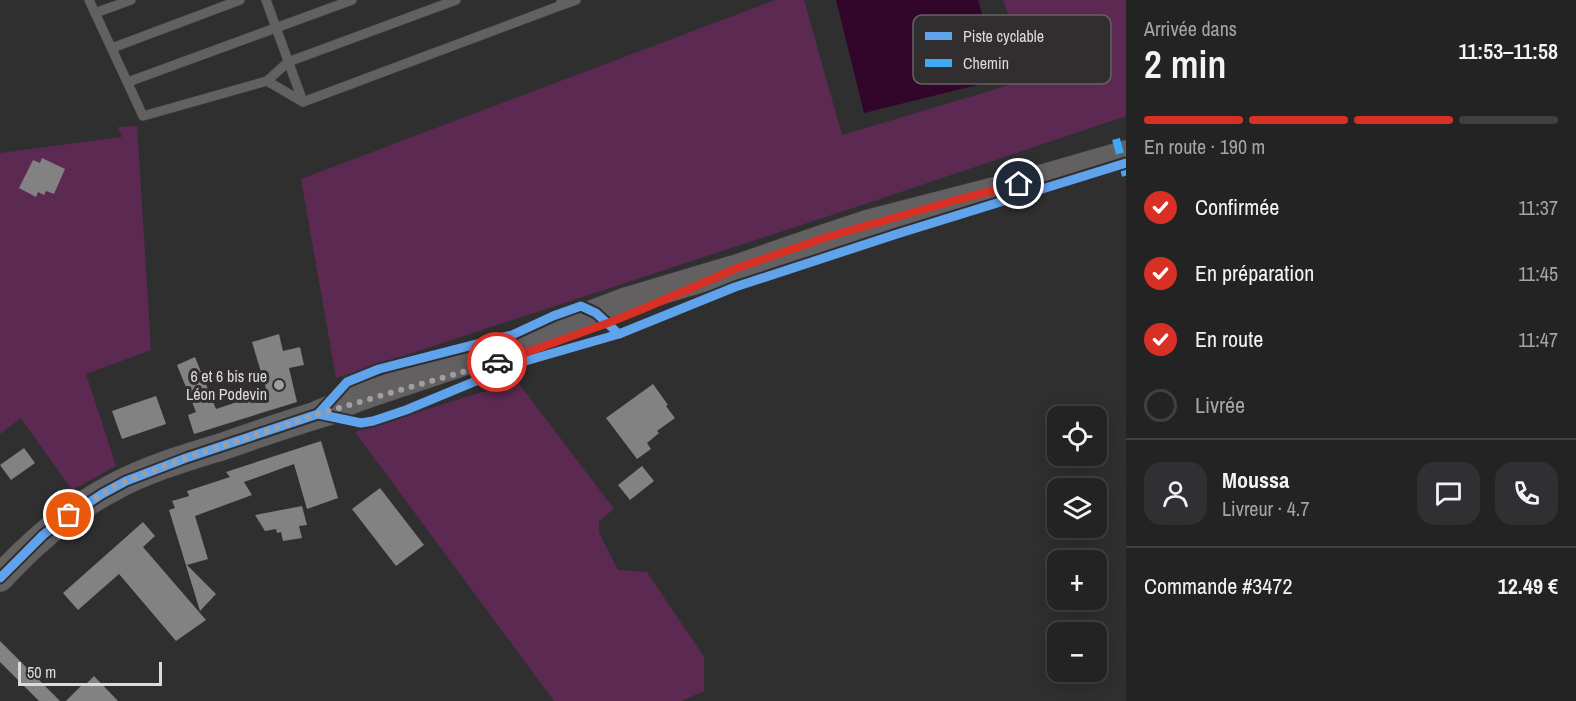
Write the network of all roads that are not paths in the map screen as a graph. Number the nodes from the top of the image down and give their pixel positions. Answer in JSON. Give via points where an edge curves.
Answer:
{"nodes":[{"id":1,"x":89,"y":0,"type":"edge"},
{"id":2,"x":130,"y":0,"type":"edge"},
{"id":3,"x":240,"y":0,"type":"edge"},
{"id":4,"x":266,"y":0,"type":"edge"},
{"id":5,"x":352,"y":0,"type":"edge"},
{"id":6,"x":456,"y":0,"type":"edge"},
{"id":7,"x":576,"y":0,"type":"edge"},
{"id":8,"x":562,"y":3,"type":"edge"},
{"id":9,"x":95,"y":13,"type":"junction"},
{"id":10,"x":276,"y":28,"type":"junction"},
{"id":11,"x":111,"y":48,"type":"junction"},
{"id":12,"x":288,"y":62,"type":"junction"},
{"id":13,"x":267,"y":81,"type":"junction"},
{"id":14,"x":128,"y":82,"type":"junction"},
{"id":15,"x":303,"y":102,"type":"junction"},
{"id":16,"x":1126,"y":135,"type":"edge"},
{"id":17,"x":1126,"y":154,"type":"edge"},
{"id":18,"x":869,"y":223,"type":"junction"},
{"id":19,"x":0,"y":578,"type":"edge"}],
"edges":[{"from":1,"to":9,"type":"lane"},
{"from":2,"to":9,"type":"lane"},
{"from":3,"to":11,"type":"lane"},
{"from":4,"to":10,"type":"lane"},
{"from":5,"to":10,"type":"lane"},
{"from":6,"to":12,"type":"lane"},
{"from":7,"to":8,"type":"lane"},
{"from":8,"to":15,"type":"lane"},
{"from":9,"to":11,"type":"lane"},
{"from":10,"to":12,"type":"lane"},
{"from":10,"to":14,"type":"lane"},
{"from":11,"to":14,"type":"lane"},
{"from":12,"to":13,"type":"lane"},
{"from":12,"to":15,"type":"lane"},
{"from":13,"to":14,"type":"lane","via":[[144,116]]},
{"from":13,"to":15,"type":"lane"},
{"from":16,"to":18,"type":"main road"},
{"from":17,"to":18,"type":"main road"},
{"from":18,"to":19,"type":"main road","via":[[623,302],[470,360],[146,472],[112,488],[61,521]]}]}
